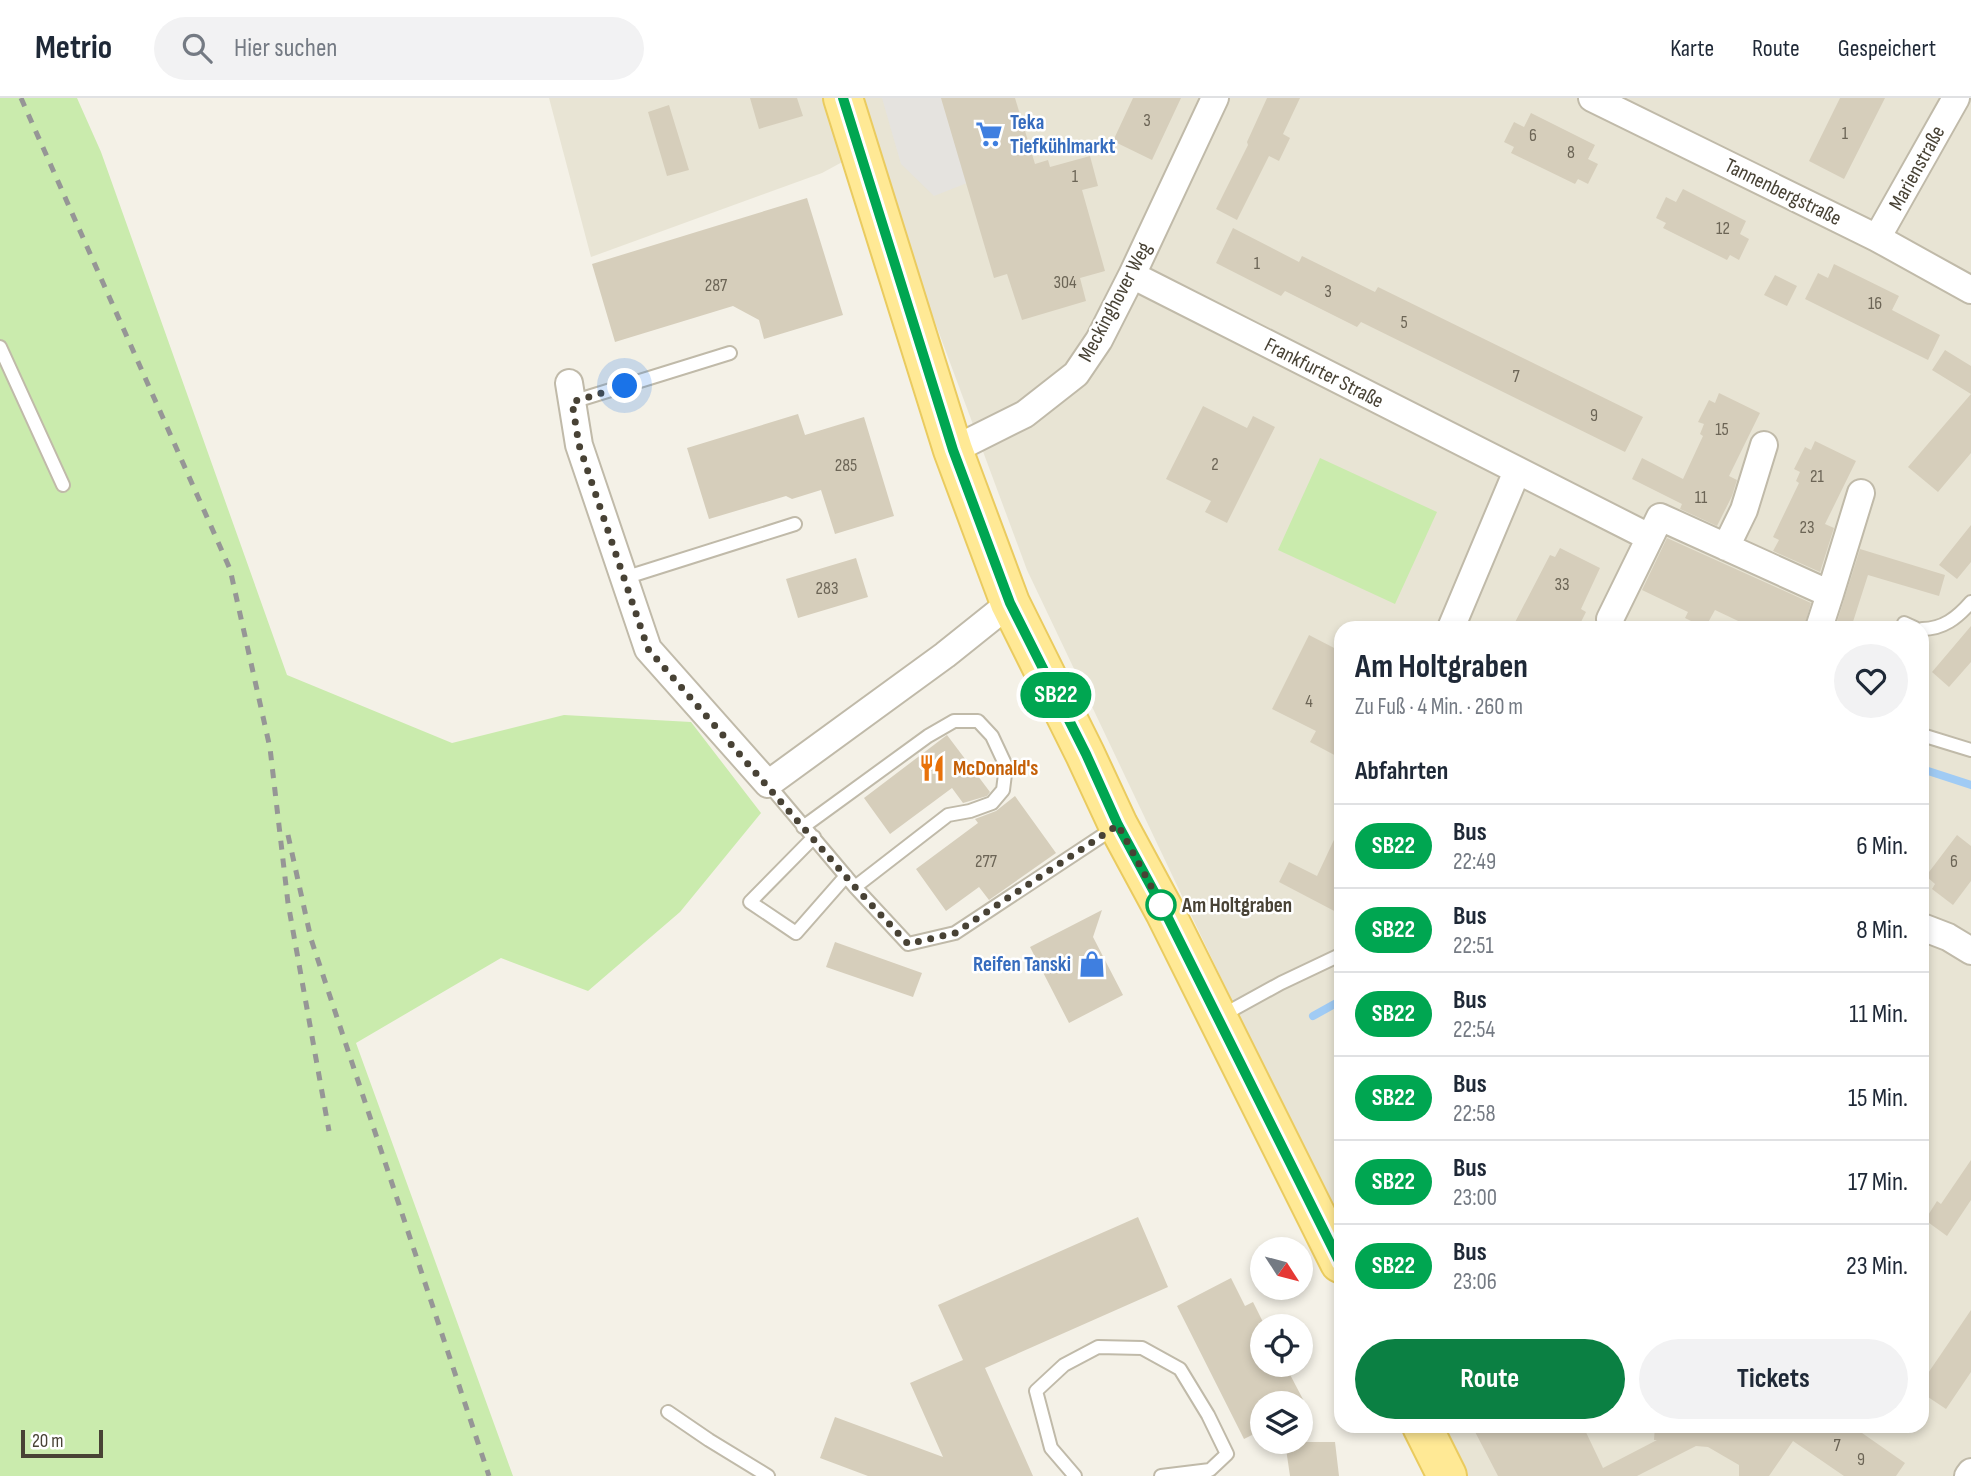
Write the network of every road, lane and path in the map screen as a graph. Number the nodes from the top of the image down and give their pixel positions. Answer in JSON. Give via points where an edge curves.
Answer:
{"nodes":[{"id":1,"x":843,"y":98,"type":"edge"},
{"id":2,"x":1215,"y":98,"type":"edge"},
{"id":3,"x":1592,"y":98,"type":"edge"},
{"id":4,"x":1956,"y":98,"type":"edge"},
{"id":5,"x":1877,"y":238,"type":"junction"},
{"id":6,"x":1132,"y":275,"type":"junction"},
{"id":7,"x":1971,"y":290,"type":"edge"},
{"id":8,"x":0,"y":347,"type":"edge"},
{"id":9,"x":730,"y":353,"type":"dead end"},
{"id":10,"x":570,"y":393,"type":"joint"},
{"id":11,"x":1764,"y":445,"type":"dead end"},
{"id":12,"x":953,"y":450,"type":"junction"},
{"id":13,"x":1517,"y":471,"type":"junction"},
{"id":14,"x":63,"y":485,"type":"dead end"},
{"id":15,"x":1861,"y":493,"type":"dead end"},
{"id":16,"x":795,"y":524,"type":"dead end"},
{"id":17,"x":1649,"y":537,"type":"junction"},
{"id":18,"x":1726,"y":547,"type":"junction"},
{"id":19,"x":624,"y":579,"type":"junction"},
{"id":20,"x":1830,"y":594,"type":"junction"},
{"id":21,"x":1971,"y":602,"type":"edge"},
{"id":22,"x":1010,"y":603,"type":"junction"},
{"id":23,"x":1610,"y":619,"type":"dead end"},
{"id":24,"x":1454,"y":621,"type":"edge"},
{"id":25,"x":1821,"y":621,"type":"edge"},
{"id":26,"x":1929,"y":629,"type":"edge"},
{"id":27,"x":1929,"y":737,"type":"edge"},
{"id":28,"x":1971,"y":750,"type":"edge"},
{"id":29,"x":768,"y":784,"type":"junction"},
{"id":30,"x":1118,"y":825,"type":"junction"},
{"id":31,"x":803,"y":827,"type":"junction"},
{"id":32,"x":814,"y":837,"type":"junction"},
{"id":33,"x":846,"y":876,"type":"junction"},
{"id":34,"x":855,"y":887,"type":"junction"},
{"id":35,"x":1929,"y":930,"type":"edge"},
{"id":36,"x":1971,"y":951,"type":"edge"},
{"id":37,"x":1334,"y":958,"type":"edge"},
{"id":38,"x":1218,"y":1017,"type":"junction"},
{"id":39,"x":1334,"y":1251,"type":"edge"},
{"id":40,"x":668,"y":1412,"type":"dead end"},
{"id":41,"x":1426,"y":1433,"type":"edge"},
{"id":42,"x":768,"y":1476,"type":"edge"},
{"id":43,"x":1075,"y":1476,"type":"edge"},
{"id":44,"x":1161,"y":1476,"type":"edge"},
{"id":45,"x":1447,"y":1476,"type":"edge"}],
"edges":[{"from":1,"to":12,"type":"main road"},
{"from":2,"to":6,"type":"street","name":"Meckinghover Weg"},
{"from":3,"to":5,"type":"street","name":"Tannenbergstraße"},
{"from":4,"to":5,"type":"street","name":"Marienstraße"},
{"from":5,"to":7,"type":"street","name":"Tannenbergstraße"},
{"from":6,"to":12,"type":"street","name":"Meckinghover Weg","via":[[1076,374],[1026,414]]},
{"from":6,"to":13,"type":"street","name":"Frankfurter Straße"},
{"from":8,"to":14,"type":"lane"},
{"from":9,"to":10,"type":"lane"},
{"from":10,"to":19,"type":"street","via":[[579,445]]},
{"from":11,"to":18,"type":"street","via":[[1744,510]]},
{"from":12,"to":22,"type":"main road"},
{"from":13,"to":17,"type":"street","name":"Frankfurter Straße"},
{"from":13,"to":24,"type":"street"},
{"from":15,"to":20,"type":"street"},
{"from":16,"to":19,"type":"lane"},
{"from":17,"to":18,"type":"street","via":[[1660,517]]},
{"from":17,"to":23,"type":"street"},
{"from":18,"to":20,"type":"street"},
{"from":19,"to":29,"type":"street","via":[[648,649]]},
{"from":20,"to":25,"type":"street"},
{"from":21,"to":26,"type":"lane","via":[[1953,620]]},
{"from":22,"to":29,"type":"street"},
{"from":22,"to":30,"type":"main road"},
{"from":27,"to":28,"type":"lane"},
{"from":29,"to":31,"type":"lane"},
{"from":30,"to":34,"type":"lane","via":[[955,933],[908,944]]},
{"from":30,"to":38,"type":"main road"},
{"from":31,"to":32,"type":"lane"},
{"from":31,"to":34,"type":"lane","via":[[954,720],[978,722],[992,736],[1006,766],[1003,790],[992,803],[948,815]]},
{"from":32,"to":33,"type":"lane"},
{"from":32,"to":33,"type":"lane","via":[[750,902],[796,933]]},
{"from":33,"to":34,"type":"lane"},
{"from":35,"to":36,"type":"street"},
{"from":37,"to":38,"type":"lane"},
{"from":38,"to":39,"type":"main road"},
{"from":40,"to":42,"type":"lane"},
{"from":41,"to":45,"type":"main road"},
{"from":43,"to":44,"type":"lane","via":[[1051,1448],[1036,1391],[1064,1365],[1098,1346],[1142,1349],[1180,1369],[1227,1454],[1210,1470]]}]}
